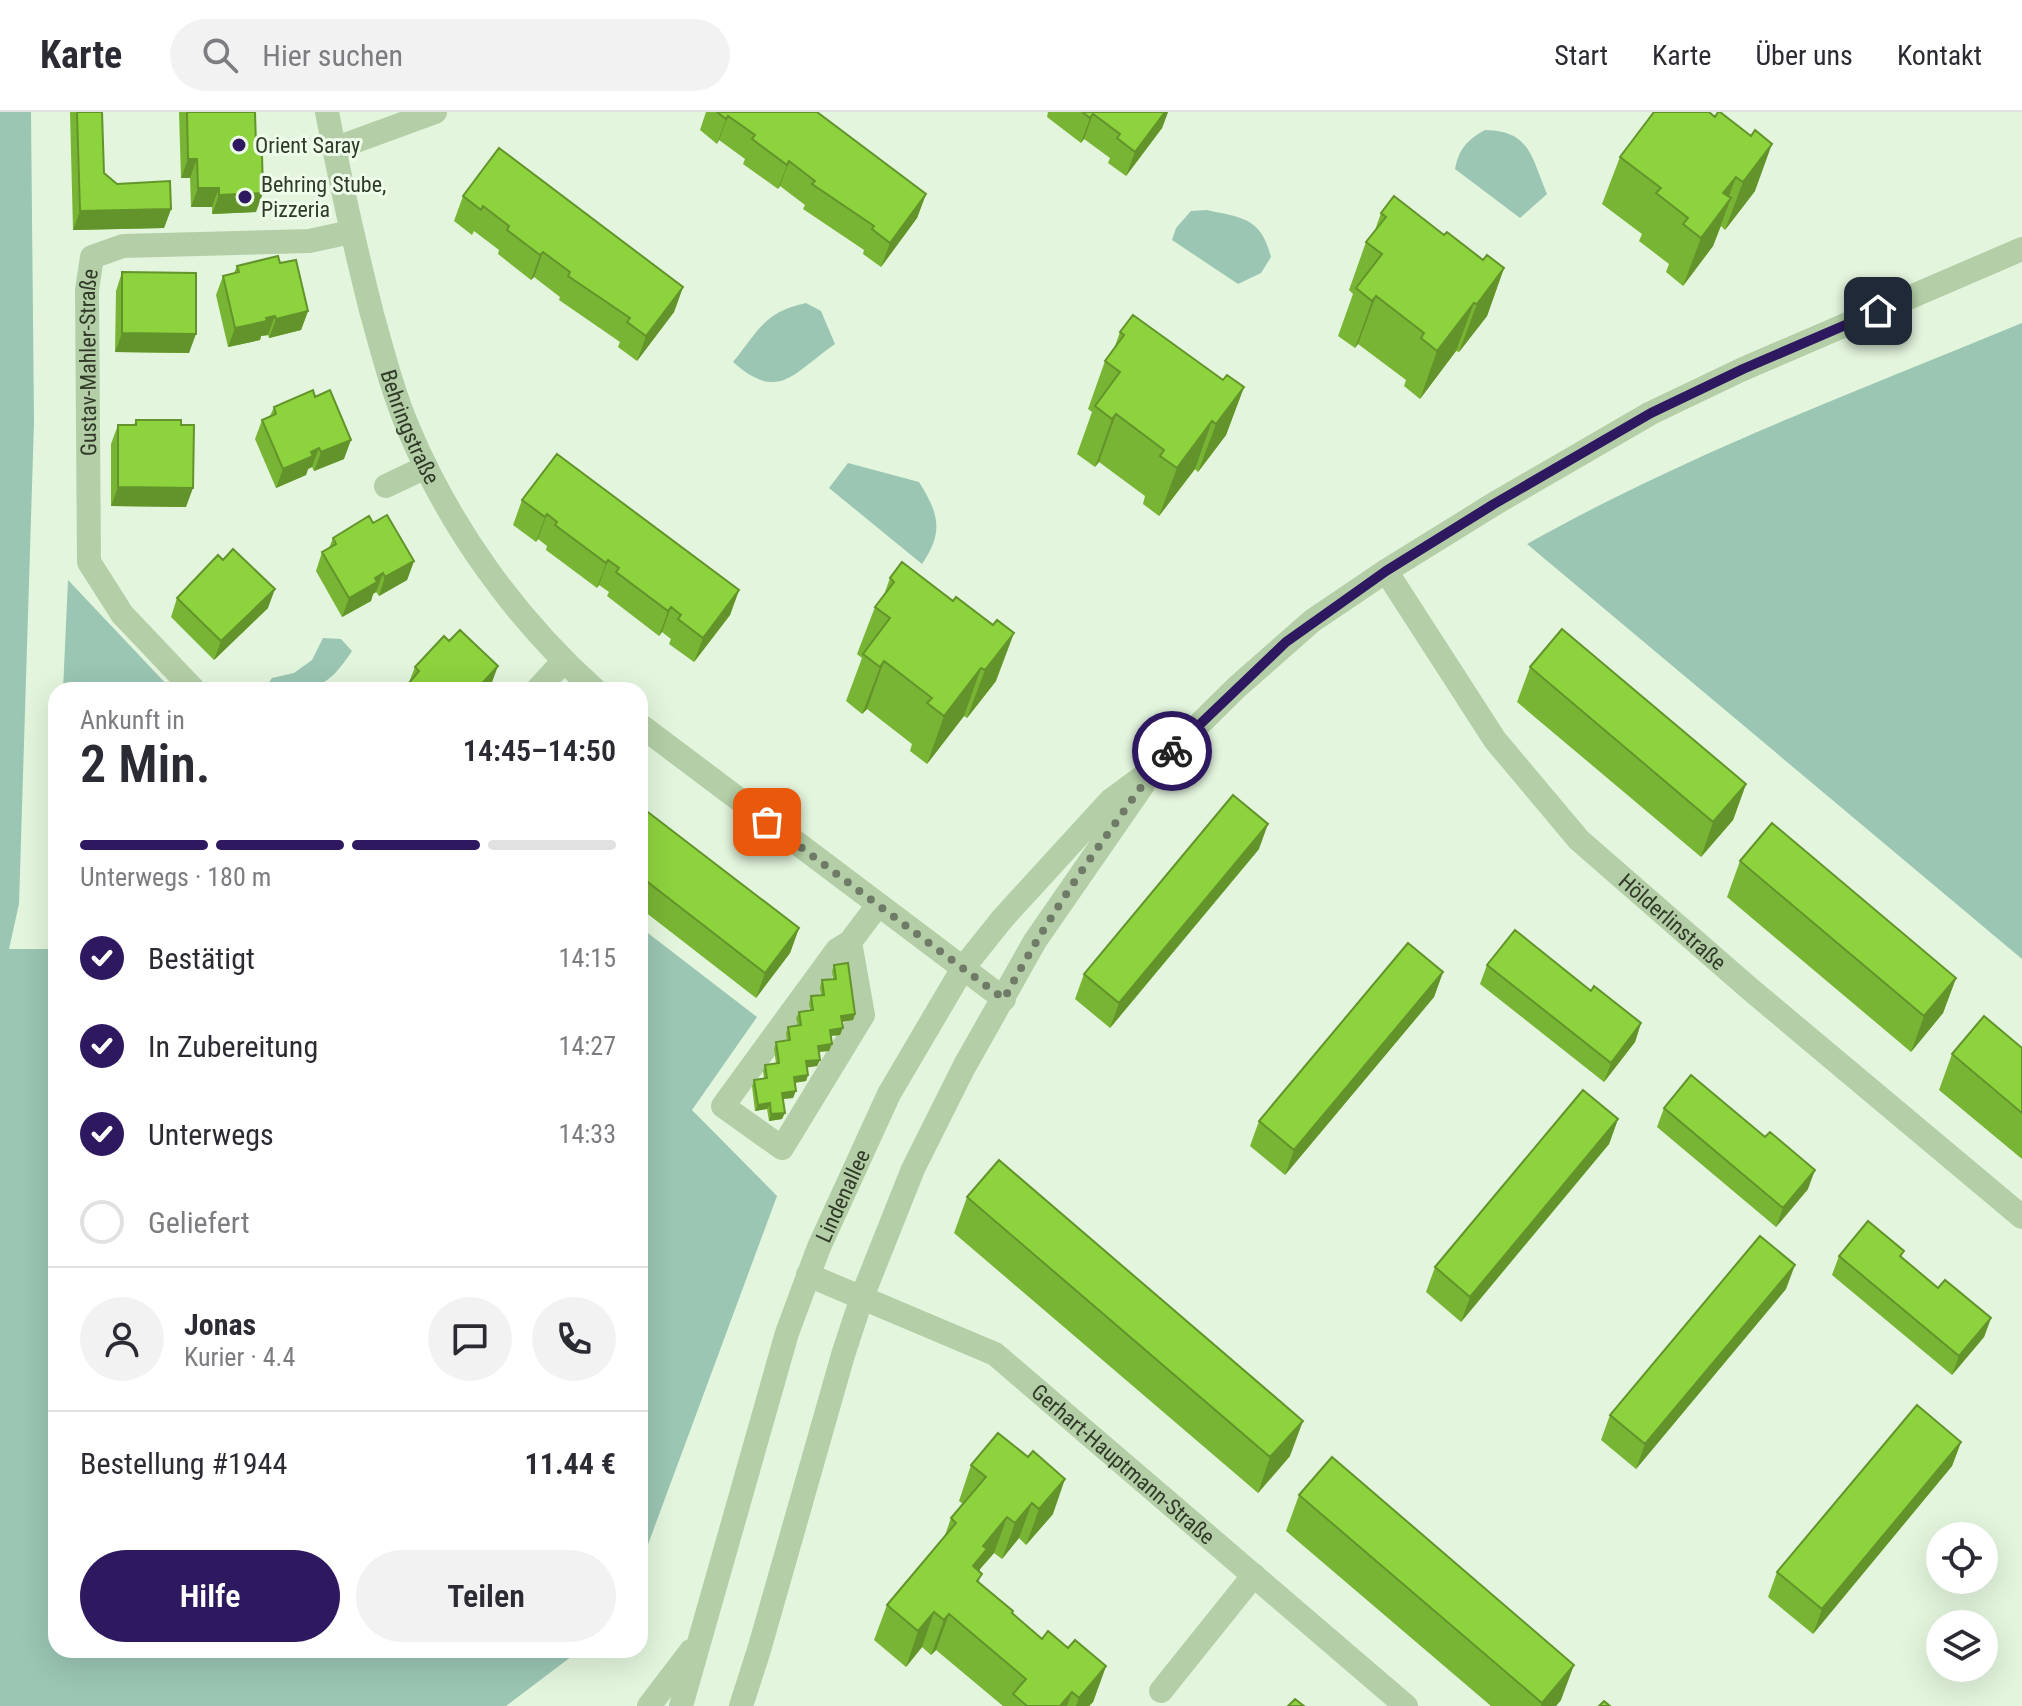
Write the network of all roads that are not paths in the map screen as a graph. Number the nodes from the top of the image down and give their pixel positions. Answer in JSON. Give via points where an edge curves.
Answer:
{"nodes":[{"id":1,"x":327,"y":112,"type":"edge"},
{"id":2,"x":435,"y":112,"type":"edge"},
{"id":3,"x":334,"y":149,"type":"junction"},
{"id":4,"x":351,"y":232,"type":"junction"},
{"id":5,"x":2022,"y":249,"type":"edge"},
{"id":6,"x":426,"y":467,"type":"junction"},
{"id":7,"x":386,"y":486,"type":"dead end"},
{"id":8,"x":1386,"y":571,"type":"junction"},
{"id":9,"x":563,"y":662,"type":"junction"},
{"id":10,"x":186,"y":682,"type":"edge"},
{"id":11,"x":544,"y":682,"type":"edge"},
{"id":12,"x":586,"y":682,"type":"edge"},
{"id":13,"x":648,"y":731,"type":"edge"},
{"id":14,"x":1156,"y":767,"type":"junction"},
{"id":15,"x":878,"y":905,"type":"junction"},
{"id":16,"x":850,"y":942,"type":"junction"},
{"id":17,"x":963,"y":968,"type":"junction"},
{"id":18,"x":1004,"y":999,"type":"junction"},
{"id":19,"x":2022,"y":1217,"type":"edge"},
{"id":20,"x":808,"y":1275,"type":"junction"},
{"id":21,"x":862,"y":1297,"type":"junction"},
{"id":22,"x":1254,"y":1575,"type":"junction"},
{"id":23,"x":697,"y":1642,"type":"junction"},
{"id":24,"x":751,"y":1677,"type":"junction"},
{"id":25,"x":1161,"y":1691,"type":"dead end"},
{"id":26,"x":649,"y":1706,"type":"edge"},
{"id":27,"x":681,"y":1706,"type":"edge"},
{"id":28,"x":741,"y":1706,"type":"edge"},
{"id":29,"x":756,"y":1706,"type":"edge"},
{"id":30,"x":1406,"y":1706,"type":"edge"}],
"edges":[{"from":1,"to":3,"type":"street","name":"Behringstraße"},
{"from":2,"to":3,"type":"street"},
{"from":3,"to":4,"type":"street","name":"Behringstraße"},
{"from":4,"to":6,"type":"street","name":"Behringstraße","via":[[392,385]]},
{"from":4,"to":10,"type":"street","name":"Gustav-Mahler-Straße","via":[[309,241],[123,246],[92,257],[87,290],[89,562],[122,614]]},
{"from":5,"to":8,"type":"street","name":"Lindenallee","via":[[1651,413]]},
{"from":6,"to":7,"type":"street"},
{"from":6,"to":9,"type":"street","name":"Behringstraße","via":[[464,536]]},
{"from":8,"to":14,"type":"street","name":"Lindenallee","via":[[1286,642]]},
{"from":8,"to":19,"type":"street","name":"Hölderlinstraße","via":[[1495,740],[1579,840]]},
{"from":9,"to":11,"type":"street"},
{"from":9,"to":12,"type":"street","name":"Behringstraße"},
{"from":13,"to":15,"type":"street"},
{"from":14,"to":17,"type":"street","name":"Lindenallee","via":[[1110,801]]},
{"from":14,"to":18,"type":"street","name":"Lindenallee","via":[[1035,941]]},
{"from":15,"to":16,"type":"street"},
{"from":15,"to":17,"type":"street"},
{"from":16,"to":16,"type":"street","via":[[837,950],[723,1106],[782,1148],[863,1015]]},
{"from":17,"to":18,"type":"street"},
{"from":17,"to":20,"type":"street","name":"Lindenallee","via":[[889,1094]]},
{"from":18,"to":21,"type":"street","name":"Lindenallee","via":[[913,1169]]},
{"from":20,"to":21,"type":"street","name":"Gerhart-Hauptmann-Straße"},
{"from":20,"to":23,"type":"street","name":"Lindenallee"},
{"from":21,"to":22,"type":"street","name":"Gerhart-Hauptmann-Straße","via":[[995,1354]]},
{"from":21,"to":24,"type":"street","name":"Lindenallee"},
{"from":22,"to":25,"type":"street"},
{"from":22,"to":30,"type":"street","name":"Gerhart-Hauptmann-Straße"},
{"from":23,"to":26,"type":"street"},
{"from":23,"to":27,"type":"street","name":"Lindenallee"},
{"from":24,"to":28,"type":"street","name":"Lindenallee"},
{"from":24,"to":29,"type":"street"}]}
